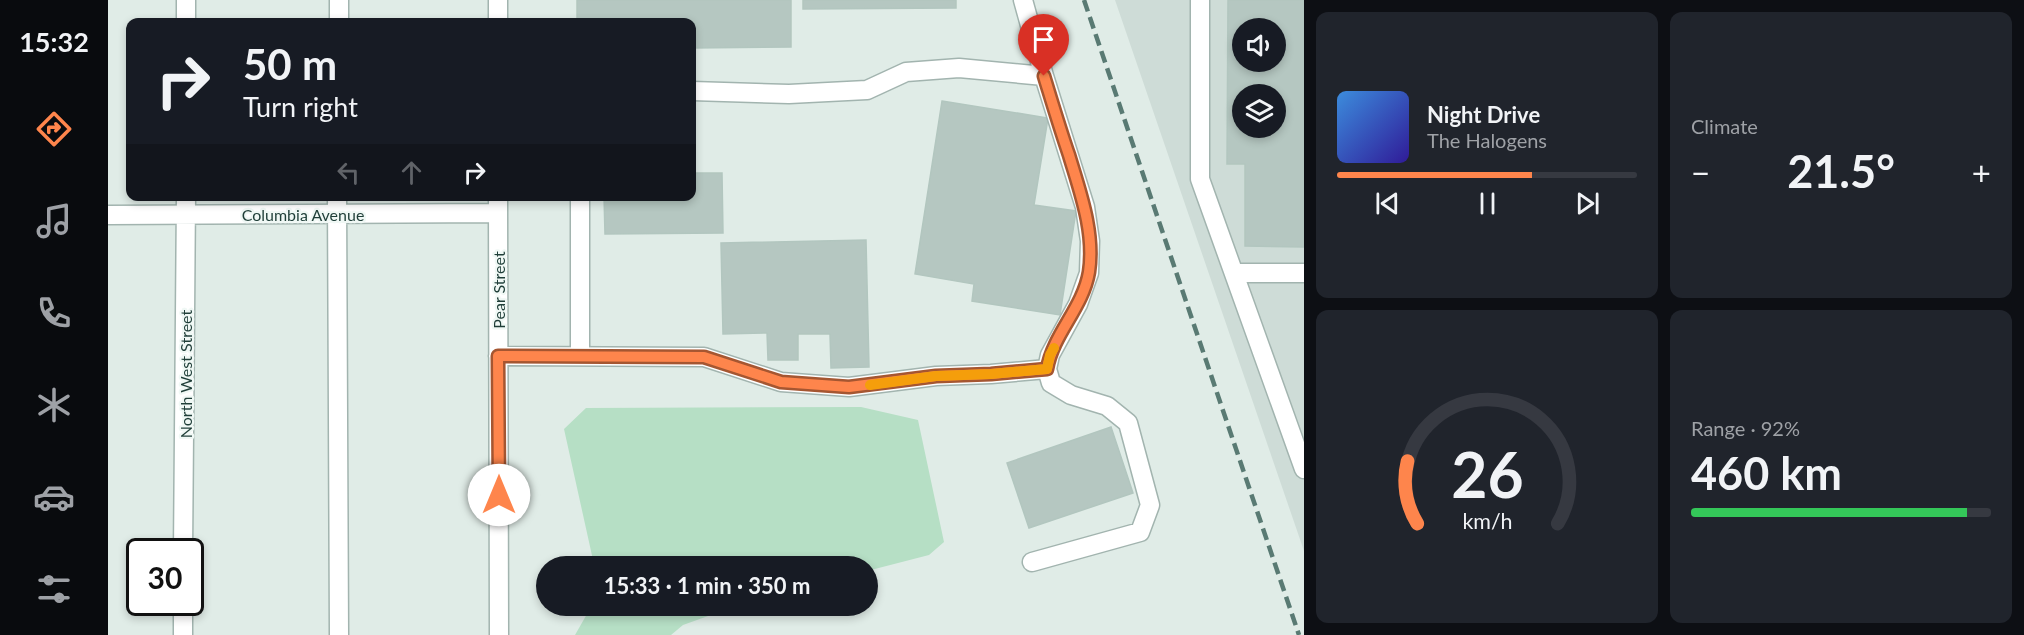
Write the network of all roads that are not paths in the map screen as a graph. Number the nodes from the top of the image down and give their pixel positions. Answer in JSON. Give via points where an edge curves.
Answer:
{"nodes":[{"id":1,"x":186,"y":0,"type":"edge"},
{"id":2,"x":339,"y":0,"type":"edge"},
{"id":3,"x":498,"y":0,"type":"edge"},
{"id":4,"x":1023,"y":0,"type":"edge"},
{"id":5,"x":1200,"y":0,"type":"edge"},
{"id":6,"x":186,"y":18,"type":"edge"},
{"id":7,"x":339,"y":18,"type":"edge"},
{"id":8,"x":498,"y":18,"type":"edge"},
{"id":9,"x":1044,"y":76,"type":"junction"},
{"id":10,"x":696,"y":91,"type":"edge"},
{"id":11,"x":580,"y":201,"type":"edge"},
{"id":12,"x":186,"y":205,"type":"edge"},
{"id":13,"x":337,"y":205,"type":"edge"},
{"id":14,"x":498,"y":205,"type":"edge"},
{"id":15,"x":108,"y":214,"type":"edge"},
{"id":16,"x":1234,"y":273,"type":"junction"},
{"id":17,"x":1304,"y":273,"type":"edge"},
{"id":18,"x":498,"y":356,"type":"junction"},
{"id":19,"x":580,"y":356,"type":"junction"},
{"id":20,"x":1047,"y":369,"type":"junction"},
{"id":21,"x":1304,"y":468,"type":"edge"},
{"id":22,"x":183,"y":538,"type":"edge"},
{"id":23,"x":1032,"y":562,"type":"dead end"},
{"id":24,"x":183,"y":616,"type":"edge"},
{"id":25,"x":183,"y":635,"type":"edge"},
{"id":26,"x":339,"y":635,"type":"edge"},
{"id":27,"x":499,"y":635,"type":"edge"}],
"edges":[{"from":1,"to":6,"type":"street"},
{"from":2,"to":7,"type":"street"},
{"from":3,"to":8,"type":"street"},
{"from":4,"to":9,"type":"street"},
{"from":5,"to":16,"type":"street","via":[[1200,179]]},
{"from":9,"to":10,"type":"street","via":[[959,68],[906,72],[867,90],[789,94]]},
{"from":9,"to":20,"type":"street","via":[[1085,207],[1090,241],[1089,273]]},
{"from":11,"to":19,"type":"street"},
{"from":12,"to":13,"type":"street","name":"Columbia Avenue"},
{"from":12,"to":15,"type":"street","name":"Columbia Avenue"},
{"from":12,"to":22,"type":"street","name":"North West Street"},
{"from":13,"to":14,"type":"street","name":"Columbia Avenue"},
{"from":13,"to":26,"type":"street"},
{"from":14,"to":18,"type":"street","name":"Pear Street"},
{"from":16,"to":17,"type":"street"},
{"from":16,"to":21,"type":"street"},
{"from":18,"to":19,"type":"street"},
{"from":18,"to":27,"type":"street","name":"Pear Street"},
{"from":19,"to":20,"type":"street","via":[[704,357],[781,382],[849,387],[936,376]]},
{"from":20,"to":23,"type":"street","via":[[1051,383],[1071,395],[1107,406],[1128,423],[1150,506],[1140,532]]},
{"from":24,"to":25,"type":"street"}]}
